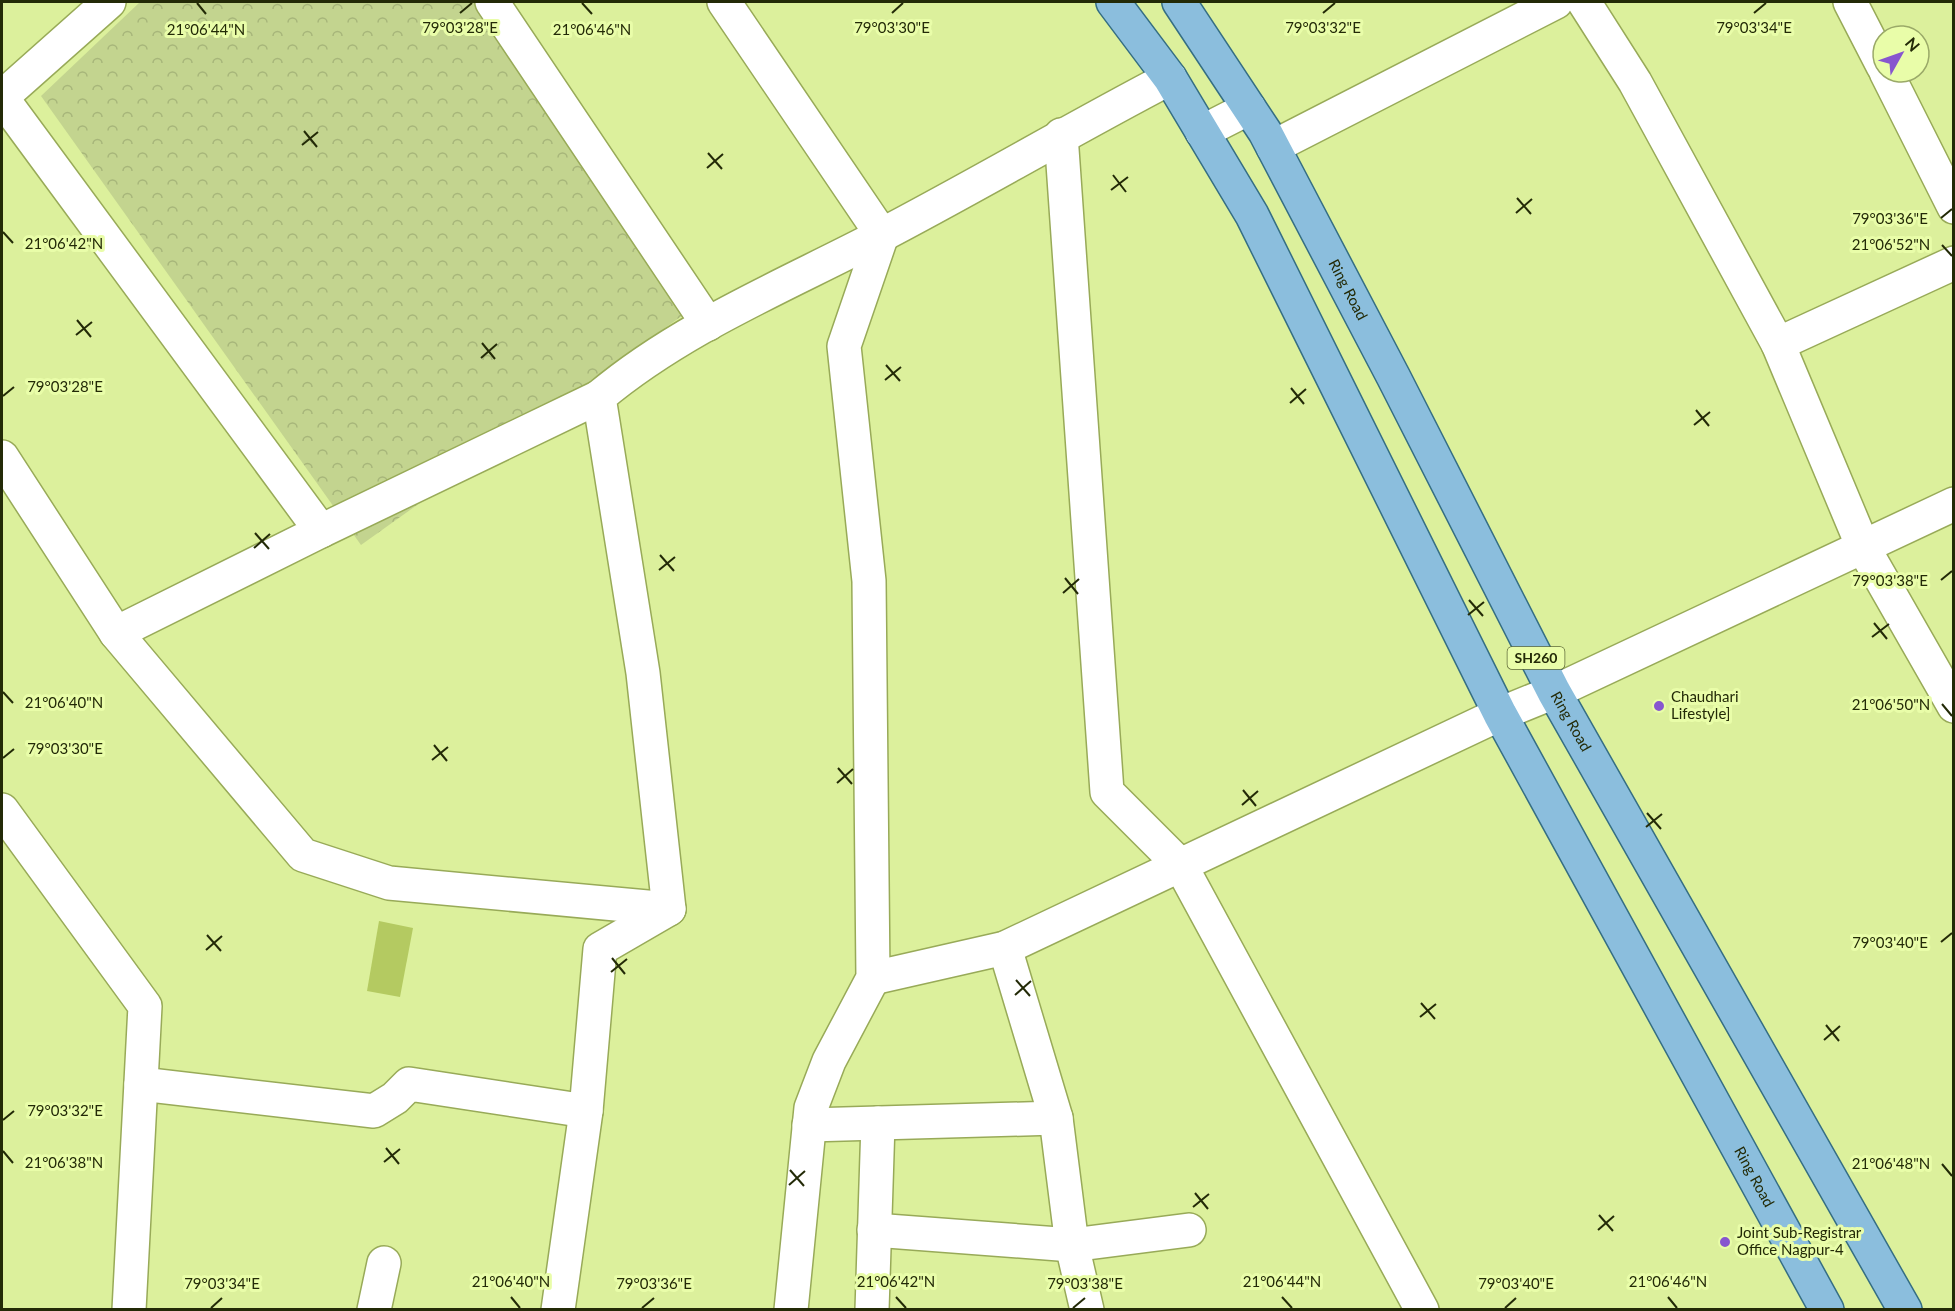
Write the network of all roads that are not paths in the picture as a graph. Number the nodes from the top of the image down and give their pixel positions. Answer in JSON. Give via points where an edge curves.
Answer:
{"nodes":[{"id":1,"x":109,"y":2,"type":"edge"},
{"id":2,"x":492,"y":2,"type":"edge"},
{"id":3,"x":724,"y":2,"type":"edge"},
{"id":4,"x":1113,"y":2,"type":"edge"},
{"id":5,"x":1179,"y":2,"type":"edge"},
{"id":6,"x":1556,"y":2,"type":"edge"},
{"id":7,"x":1584,"y":2,"type":"edge"},
{"id":8,"x":1850,"y":2,"type":"edge"},
{"id":9,"x":1871,"y":43,"type":"edge"},
{"id":10,"x":1170,"y":78,"type":"junction"},
{"id":11,"x":1892,"y":84,"type":"edge"},
{"id":12,"x":2,"y":98,"type":"edge"},
{"id":13,"x":1249,"y":108,"type":"junction"},
{"id":14,"x":1202,"y":132,"type":"junction"},
{"id":15,"x":1062,"y":135,"type":"junction"},
{"id":16,"x":1273,"y":147,"type":"junction"},
{"id":17,"x":1953,"y":207,"type":"edge"},
{"id":18,"x":882,"y":235,"type":"junction"},
{"id":19,"x":1953,"y":263,"type":"edge"},
{"id":20,"x":708,"y":324,"type":"junction"},
{"id":21,"x":1778,"y":344,"type":"junction"},
{"id":22,"x":599,"y":397,"type":"junction"},
{"id":23,"x":2,"y":457,"type":"edge"},
{"id":24,"x":1953,"y":504,"type":"edge"},
{"id":25,"x":321,"y":531,"type":"junction"},
{"id":26,"x":1863,"y":547,"type":"junction"},
{"id":27,"x":116,"y":633,"type":"junction"},
{"id":28,"x":1554,"y":692,"type":"junction"},
{"id":29,"x":1953,"y":706,"type":"edge"},
{"id":30,"x":1500,"y":714,"type":"junction"},
{"id":31,"x":2,"y":810,"type":"edge"},
{"id":32,"x":1181,"y":866,"type":"junction"},
{"id":33,"x":669,"y":909,"type":"junction"},
{"id":34,"x":1005,"y":948,"type":"junction"},
{"id":35,"x":873,"y":978,"type":"junction"},
{"id":36,"x":141,"y":1084,"type":"junction"},
{"id":37,"x":586,"y":1111,"type":"junction"},
{"id":38,"x":1056,"y":1118,"type":"junction"},
{"id":39,"x":878,"y":1123,"type":"junction"},
{"id":40,"x":809,"y":1125,"type":"junction"},
{"id":41,"x":874,"y":1230,"type":"junction"},
{"id":42,"x":1189,"y":1230,"type":"dead end"},
{"id":43,"x":1072,"y":1245,"type":"junction"},
{"id":44,"x":384,"y":1263,"type":"dead end"},
{"id":45,"x":129,"y":1310,"type":"edge"},
{"id":46,"x":374,"y":1310,"type":"edge"},
{"id":47,"x":558,"y":1310,"type":"edge"},
{"id":48,"x":791,"y":1310,"type":"edge"},
{"id":49,"x":872,"y":1310,"type":"edge"},
{"id":50,"x":1087,"y":1310,"type":"edge"},
{"id":51,"x":1422,"y":1310,"type":"edge"},
{"id":52,"x":1827,"y":1310,"type":"edge"},
{"id":53,"x":1905,"y":1310,"type":"edge"}],
"edges":[{"from":1,"to":12,"type":"street"},
{"from":2,"to":20,"type":"street"},
{"from":3,"to":18,"type":"street"},
{"from":4,"to":10,"type":"main road","name":"Ring Road"},
{"from":5,"to":13,"type":"main road","name":"Ring Road","number":"SH260"},
{"from":6,"to":16,"type":"street"},
{"from":7,"to":21,"type":"street","via":[[1635,82]]},
{"from":8,"to":9,"type":"street"},
{"from":10,"to":14,"type":"main road","name":"Ring Road"},
{"from":10,"to":15,"type":"street"},
{"from":11,"to":17,"type":"street"},
{"from":12,"to":25,"type":"street"},
{"from":13,"to":14,"type":"street"},
{"from":13,"to":16,"type":"main road","name":"Ring Road","number":"SH260"},
{"from":14,"to":30,"type":"main road","name":"Ring Road","via":[[1252,215]]},
{"from":15,"to":18,"type":"street"},
{"from":15,"to":32,"type":"street","via":[[1107,792]]},
{"from":16,"to":28,"type":"main road","name":"Ring Road","number":"SH260"},
{"from":18,"to":20,"type":"street"},
{"from":18,"to":35,"type":"street","via":[[844,346],[869,580]]},
{"from":19,"to":21,"type":"street"},
{"from":20,"to":22,"type":"street","via":[[625,375]]},
{"from":21,"to":26,"type":"street"},
{"from":22,"to":25,"type":"street"},
{"from":22,"to":33,"type":"street","via":[[643,673]]},
{"from":23,"to":27,"type":"street"},
{"from":24,"to":26,"type":"street"},
{"from":25,"to":27,"type":"street"},
{"from":26,"to":28,"type":"street"},
{"from":26,"to":29,"type":"street"},
{"from":27,"to":33,"type":"street","via":[[303,855],[389,883]]},
{"from":28,"to":30,"type":"street"},
{"from":28,"to":53,"type":"main road","name":"Ring Road","number":"SH260"},
{"from":30,"to":32,"type":"street"},
{"from":30,"to":52,"type":"main road","name":"Ring Road"},
{"from":31,"to":36,"type":"street","via":[[145,1006]]},
{"from":32,"to":34,"type":"street"},
{"from":32,"to":51,"type":"street"},
{"from":33,"to":37,"type":"street","via":[[600,950]]},
{"from":34,"to":35,"type":"street"},
{"from":34,"to":38,"type":"street"},
{"from":35,"to":40,"type":"street","via":[[829,1061],[811,1108]]},
{"from":36,"to":37,"type":"street","via":[[374,1112],[409,1084]]},
{"from":36,"to":45,"type":"street"},
{"from":37,"to":47,"type":"street"},
{"from":38,"to":39,"type":"street"},
{"from":38,"to":43,"type":"street"},
{"from":39,"to":40,"type":"street"},
{"from":39,"to":41,"type":"street"},
{"from":40,"to":48,"type":"street"},
{"from":41,"to":43,"type":"street"},
{"from":41,"to":49,"type":"street"},
{"from":42,"to":43,"type":"street"},
{"from":43,"to":50,"type":"street"},
{"from":44,"to":46,"type":"street"}]}
